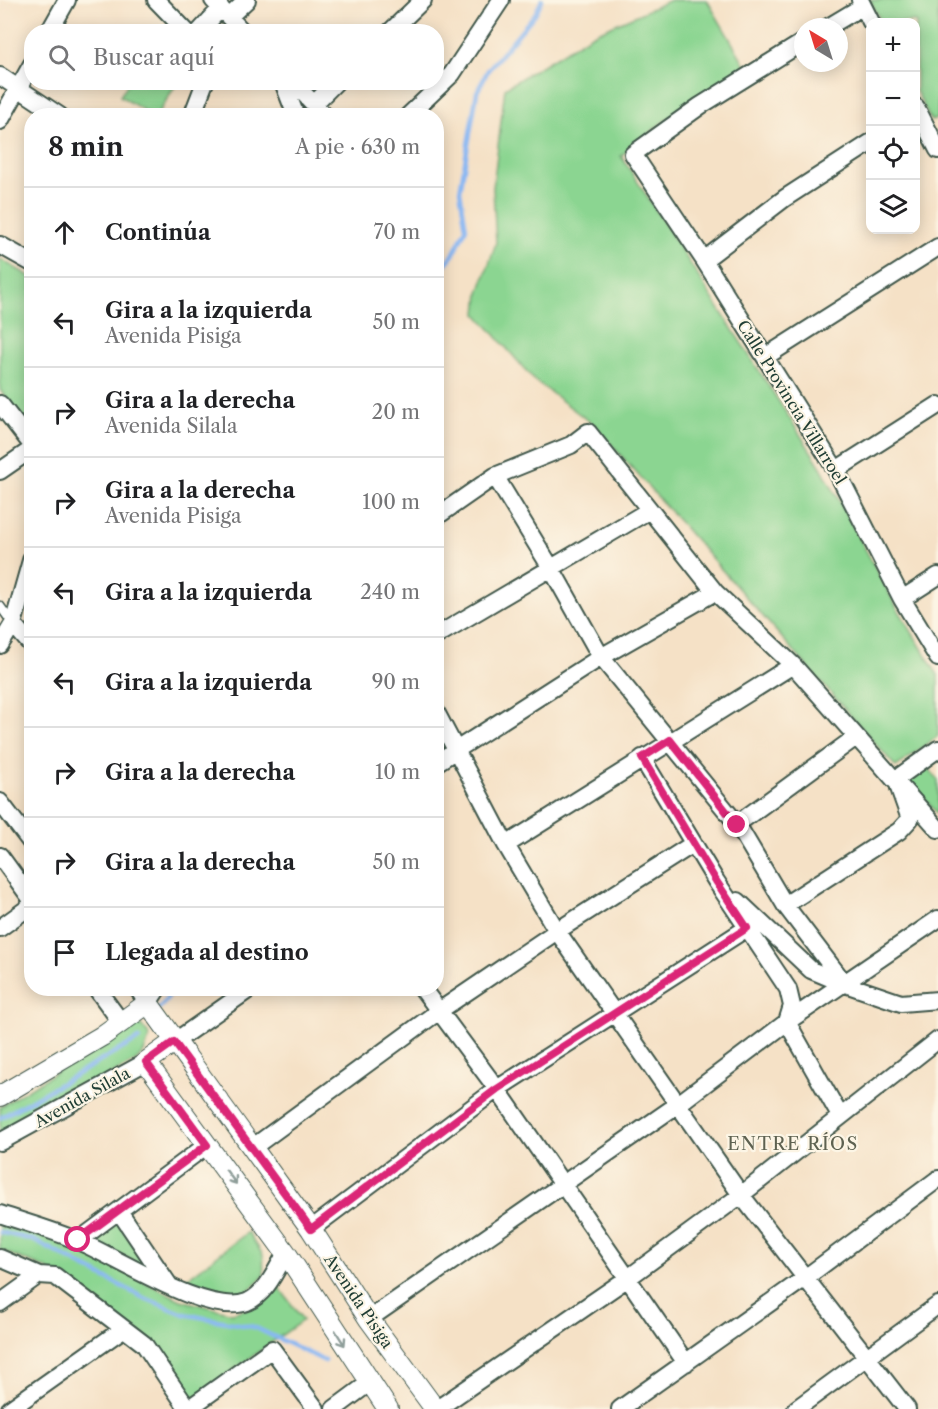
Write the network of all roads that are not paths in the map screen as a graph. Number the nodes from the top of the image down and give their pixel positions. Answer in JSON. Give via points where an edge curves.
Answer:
{"nodes":[{"id":1,"x":67,"y":0,"type":"edge"},
{"id":2,"x":156,"y":0,"type":"edge"},
{"id":3,"x":247,"y":0,"type":"edge"},
{"id":4,"x":423,"y":0,"type":"edge"},
{"id":5,"x":501,"y":0,"type":"edge"},
{"id":6,"x":861,"y":3,"type":"edge"},
{"id":7,"x":221,"y":9,"type":"edge"},
{"id":8,"x":840,"y":18,"type":"edge"},
{"id":9,"x":869,"y":18,"type":"edge"},
{"id":10,"x":54,"y":24,"type":"edge"},
{"id":11,"x":179,"y":24,"type":"edge"},
{"id":12,"x":207,"y":24,"type":"edge"},
{"id":13,"x":235,"y":24,"type":"edge"},
{"id":14,"x":398,"y":24,"type":"edge"},
{"id":15,"x":794,"y":48,"type":"edge"},
{"id":16,"x":0,"y":76,"type":"edge"},
{"id":17,"x":24,"y":78,"type":"edge"},
{"id":18,"x":444,"y":82,"type":"edge"},
{"id":19,"x":19,"y":87,"type":"junction"},
{"id":20,"x":202,"y":90,"type":"edge"},
{"id":21,"x":286,"y":90,"type":"edge"},
{"id":22,"x":301,"y":90,"type":"edge"},
{"id":23,"x":331,"y":90,"type":"edge"},
{"id":24,"x":435,"y":90,"type":"edge"},
{"id":25,"x":49,"y":108,"type":"edge"},
{"id":26,"x":195,"y":108,"type":"edge"},
{"id":27,"x":293,"y":108,"type":"edge"},
{"id":28,"x":318,"y":108,"type":"edge"},
{"id":29,"x":321,"y":108,"type":"edge"},
{"id":30,"x":416,"y":108,"type":"edge"},
{"id":31,"x":920,"y":115,"type":"edge"},
{"id":32,"x":0,"y":121,"type":"edge"},
{"id":33,"x":933,"y":129,"type":"edge"},
{"id":34,"x":866,"y":146,"type":"edge"},
{"id":35,"x":938,"y":150,"type":"edge"},
{"id":36,"x":0,"y":245,"type":"edge"},
{"id":37,"x":938,"y":246,"type":"edge"},
{"id":38,"x":24,"y":258,"type":"edge"},
{"id":39,"x":704,"y":260,"type":"junction"},
{"id":40,"x":765,"y":357,"type":"junction"},
{"id":41,"x":0,"y":404,"type":"edge"},
{"id":42,"x":938,"y":405,"type":"edge"},
{"id":43,"x":24,"y":436,"type":"edge"},
{"id":44,"x":24,"y":453,"type":"edge"},
{"id":45,"x":836,"y":470,"type":"junction"},
{"id":46,"x":0,"y":471,"type":"edge"},
{"id":47,"x":495,"y":477,"type":"junction"},
{"id":48,"x":648,"y":510,"type":"junction"},
{"id":49,"x":444,"y":512,"type":"edge"},
{"id":50,"x":551,"y":568,"type":"junction"},
{"id":51,"x":938,"y":576,"type":"edge"},
{"id":52,"x":715,"y":592,"type":"junction"},
{"id":53,"x":902,"y":599,"type":"junction"},
{"id":54,"x":24,"y":605,"type":"edge"},
{"id":55,"x":0,"y":606,"type":"edge"},
{"id":56,"x":13,"y":624,"type":"junction"},
{"id":57,"x":444,"y":631,"type":"edge"},
{"id":58,"x":24,"y":637,"type":"edge"},
{"id":59,"x":0,"y":645,"type":"edge"},
{"id":60,"x":601,"y":657,"type":"junction"},
{"id":61,"x":938,"y":658,"type":"edge"},
{"id":62,"x":792,"y":665,"type":"junction"},
{"id":63,"x":444,"y":727,"type":"edge"},
{"id":64,"x":856,"y":737,"type":"junction"},
{"id":65,"x":670,"y":740,"type":"junction"},
{"id":66,"x":457,"y":751,"type":"junction"},
{"id":67,"x":938,"y":751,"type":"edge"},
{"id":68,"x":444,"y":758,"type":"edge"},
{"id":69,"x":642,"y":758,"type":"junction"},
{"id":70,"x":938,"y":760,"type":"edge"},
{"id":71,"x":896,"y":779,"type":"junction"},
{"id":72,"x":0,"y":802,"type":"edge"},
{"id":73,"x":737,"y":825,"type":"junction"},
{"id":74,"x":938,"y":829,"type":"edge"},
{"id":75,"x":24,"y":834,"type":"edge"},
{"id":76,"x":506,"y":844,"type":"junction"},
{"id":77,"x":693,"y":844,"type":"junction"},
{"id":78,"x":0,"y":856,"type":"edge"},
{"id":79,"x":716,"y":881,"type":"junction"},
{"id":80,"x":24,"y":889,"type":"edge"},
{"id":81,"x":785,"y":905,"type":"junction"},
{"id":82,"x":24,"y":910,"type":"edge"},
{"id":83,"x":938,"y":919,"type":"edge"},
{"id":84,"x":0,"y":927,"type":"edge"},
{"id":85,"x":747,"y":928,"type":"junction"},
{"id":86,"x":556,"y":931,"type":"junction"},
{"id":87,"x":845,"y":984,"type":"junction"},
{"id":88,"x":102,"y":996,"type":"edge"},
{"id":89,"x":145,"y":996,"type":"edge"},
{"id":90,"x":150,"y":996,"type":"edge"},
{"id":91,"x":240,"y":996,"type":"edge"},
{"id":92,"x":429,"y":996,"type":"edge"},
{"id":93,"x":938,"y":1000,"type":"edge"},
{"id":94,"x":439,"y":1011,"type":"junction"},
{"id":95,"x":615,"y":1014,"type":"junction"},
{"id":96,"x":787,"y":1022,"type":"junction"},
{"id":97,"x":121,"y":1023,"type":"junction"},
{"id":98,"x":938,"y":1040,"type":"edge"},
{"id":99,"x":174,"y":1042,"type":"junction"},
{"id":100,"x":146,"y":1062,"type":"junction"},
{"id":101,"x":497,"y":1089,"type":"junction"},
{"id":102,"x":0,"y":1096,"type":"edge"},
{"id":103,"x":677,"y":1105,"type":"junction"},
{"id":104,"x":840,"y":1116,"type":"junction"},
{"id":105,"x":0,"y":1143,"type":"edge"},
{"id":106,"x":207,"y":1145,"type":"junction"},
{"id":107,"x":252,"y":1148,"type":"junction"},
{"id":108,"x":938,"y":1179,"type":"edge"},
{"id":109,"x":561,"y":1185,"type":"junction"},
{"id":110,"x":741,"y":1196,"type":"junction"},
{"id":111,"x":118,"y":1211,"type":"junction"},
{"id":112,"x":0,"y":1214,"type":"edge"},
{"id":113,"x":311,"y":1229,"type":"junction"},
{"id":114,"x":78,"y":1240,"type":"junction"},
{"id":115,"x":286,"y":1253,"type":"junction"},
{"id":116,"x":0,"y":1258,"type":"edge"},
{"id":117,"x":39,"y":1275,"type":"junction"},
{"id":118,"x":628,"y":1278,"type":"junction"},
{"id":119,"x":805,"y":1278,"type":"junction"},
{"id":120,"x":170,"y":1286,"type":"junction"},
{"id":121,"x":0,"y":1303,"type":"edge"},
{"id":122,"x":938,"y":1305,"type":"edge"},
{"id":123,"x":369,"y":1319,"type":"junction"},
{"id":124,"x":123,"y":1329,"type":"junction"},
{"id":125,"x":866,"y":1356,"type":"junction"},
{"id":126,"x":686,"y":1363,"type":"junction"},
{"id":127,"x":369,"y":1383,"type":"junction"},
{"id":128,"x":10,"y":1409,"type":"edge"},
{"id":129,"x":188,"y":1409,"type":"edge"},
{"id":130,"x":316,"y":1409,"type":"edge"},
{"id":131,"x":334,"y":1409,"type":"edge"},
{"id":132,"x":388,"y":1409,"type":"edge"},
{"id":133,"x":436,"y":1409,"type":"edge"},
{"id":134,"x":620,"y":1409,"type":"edge"},
{"id":135,"x":796,"y":1409,"type":"edge"},
{"id":136,"x":907,"y":1409,"type":"edge"}],
"edges":[{"from":1,"to":10,"type":"street"},
{"from":2,"to":11,"type":"street"},
{"from":3,"to":7,"type":"street"},
{"from":4,"to":14,"type":"street"},
{"from":5,"to":18,"type":"street"},
{"from":6,"to":8,"type":"street"},
{"from":6,"to":9,"type":"street"},
{"from":7,"to":12,"type":"street"},
{"from":7,"to":13,"type":"street"},
{"from":15,"to":39,"type":"street","name":"Calle Provincia Villarroel","via":[[700,106],[633,154]]},
{"from":16,"to":19,"type":"street"},
{"from":17,"to":19,"type":"street"},
{"from":19,"to":25,"type":"street"},
{"from":19,"to":32,"type":"street"},
{"from":20,"to":26,"type":"street"},
{"from":21,"to":27,"type":"street"},
{"from":22,"to":28,"type":"street"},
{"from":23,"to":29,"type":"street"},
{"from":24,"to":30,"type":"street"},
{"from":31,"to":33,"type":"street"},
{"from":33,"to":35,"type":"street"},
{"from":34,"to":39,"type":"street","via":[[785,198]]},
{"from":36,"to":38,"type":"street"},
{"from":37,"to":40,"type":"street"},
{"from":39,"to":40,"type":"street","name":"Calle Provincia Villarroel"},
{"from":40,"to":45,"type":"street","name":"Calle Provincia Villarroel"},
{"from":41,"to":43,"type":"street"},
{"from":42,"to":45,"type":"street"},
{"from":44,"to":46,"type":"street"},
{"from":45,"to":53,"type":"street","name":"Calle Provincia Villarroel"},
{"from":47,"to":48,"type":"street","via":[[571,445],[588,432]]},
{"from":47,"to":49,"type":"street"},
{"from":47,"to":50,"type":"street"},
{"from":48,"to":50,"type":"street"},
{"from":48,"to":52,"type":"street"},
{"from":50,"to":57,"type":"street"},
{"from":50,"to":60,"type":"street"},
{"from":51,"to":53,"type":"street"},
{"from":52,"to":60,"type":"street"},
{"from":52,"to":62,"type":"street"},
{"from":53,"to":61,"type":"street","name":"Calle Provincia Villarroel"},
{"from":54,"to":56,"type":"street"},
{"from":55,"to":56,"type":"lane"},
{"from":56,"to":58,"type":"street"},
{"from":56,"to":59,"type":"street"},
{"from":60,"to":65,"type":"street"},
{"from":60,"to":66,"type":"street"},
{"from":62,"to":64,"type":"street"},
{"from":62,"to":65,"type":"street"},
{"from":63,"to":66,"type":"street"},
{"from":64,"to":71,"type":"street"},
{"from":64,"to":73,"type":"street"},
{"from":65,"to":69,"type":"street"},
{"from":65,"to":73,"type":"street"},
{"from":66,"to":68,"type":"street"},
{"from":66,"to":76,"type":"street"},
{"from":67,"to":70,"type":"street"},
{"from":67,"to":71,"type":"street"},
{"from":69,"to":76,"type":"street"},
{"from":69,"to":77,"type":"street"},
{"from":71,"to":74,"type":"street"},
{"from":71,"to":81,"type":"street","via":[[910,819],[899,831]]},
{"from":72,"to":75,"type":"street"},
{"from":73,"to":81,"type":"street"},
{"from":76,"to":86,"type":"street"},
{"from":77,"to":79,"type":"street"},
{"from":77,"to":86,"type":"street"},
{"from":78,"to":80,"type":"street"},
{"from":79,"to":85,"type":"street"},
{"from":79,"to":87,"type":"street","via":[[812,970]]},
{"from":81,"to":87,"type":"street"},
{"from":82,"to":84,"type":"street"},
{"from":83,"to":87,"type":"street"},
{"from":85,"to":95,"type":"street"},
{"from":85,"to":96,"type":"street","via":[[788,989],[792,1006]]},
{"from":86,"to":94,"type":"street"},
{"from":86,"to":95,"type":"street"},
{"from":87,"to":93,"type":"street","via":[[901,1003]]},
{"from":87,"to":96,"type":"street"},
{"from":88,"to":97,"type":"street"},
{"from":89,"to":97,"type":"street"},
{"from":90,"to":99,"type":"street","name":"Avenida Pisiga"},
{"from":91,"to":99,"type":"street","name":"Avenida Silala"},
{"from":92,"to":94,"type":"street"},
{"from":94,"to":101,"type":"street"},
{"from":94,"to":107,"type":"street"},
{"from":95,"to":101,"type":"street"},
{"from":95,"to":103,"type":"street"},
{"from":96,"to":103,"type":"street"},
{"from":96,"to":104,"type":"street"},
{"from":97,"to":102,"type":"street"},
{"from":98,"to":104,"type":"street"},
{"from":99,"to":100,"type":"street","name":"Avenida Silala"},
{"from":99,"to":107,"type":"street","name":"Avenida Pisiga"},
{"from":100,"to":105,"type":"street","name":"Avenida Silala"},
{"from":100,"to":106,"type":"street","name":"Avenida Pisiga"},
{"from":101,"to":109,"type":"street"},
{"from":101,"to":113,"type":"street"},
{"from":103,"to":109,"type":"street"},
{"from":103,"to":110,"type":"street"},
{"from":104,"to":110,"type":"street"},
{"from":106,"to":111,"type":"street"},
{"from":106,"to":115,"type":"street","name":"Avenida Pisiga","one_way":true},
{"from":107,"to":113,"type":"street","name":"Avenida Pisiga"},
{"from":108,"to":119,"type":"street"},
{"from":109,"to":118,"type":"street"},
{"from":109,"to":123,"type":"street"},
{"from":110,"to":118,"type":"street"},
{"from":110,"to":119,"type":"street"},
{"from":111,"to":114,"type":"street"},
{"from":111,"to":120,"type":"street"},
{"from":112,"to":114,"type":"street"},
{"from":113,"to":123,"type":"street","name":"Avenida Pisiga"},
{"from":114,"to":120,"type":"street"},
{"from":115,"to":120,"type":"street","via":[[263,1291],[248,1302],[232,1306],[212,1302]]},
{"from":115,"to":127,"type":"street","name":"Avenida Pisiga","one_way":true},
{"from":116,"to":117,"type":"street"},
{"from":117,"to":121,"type":"street"},
{"from":117,"to":124,"type":"street","via":[[55,1276]]},
{"from":118,"to":126,"type":"street"},
{"from":118,"to":133,"type":"street"},
{"from":119,"to":125,"type":"street"},
{"from":119,"to":126,"type":"street"},
{"from":122,"to":125,"type":"street"},
{"from":123,"to":133,"type":"street","name":"Avenida Pisiga"},
{"from":124,"to":128,"type":"street"},
{"from":124,"to":129,"type":"street","via":[[144,1344]]},
{"from":125,"to":135,"type":"street"},
{"from":125,"to":136,"type":"street"},
{"from":126,"to":134,"type":"street"},
{"from":127,"to":131,"type":"street"},
{"from":127,"to":132,"type":"street","name":"Avenida Pisiga"},
{"from":129,"to":130,"type":"street","via":[[272,1349]]}]}
